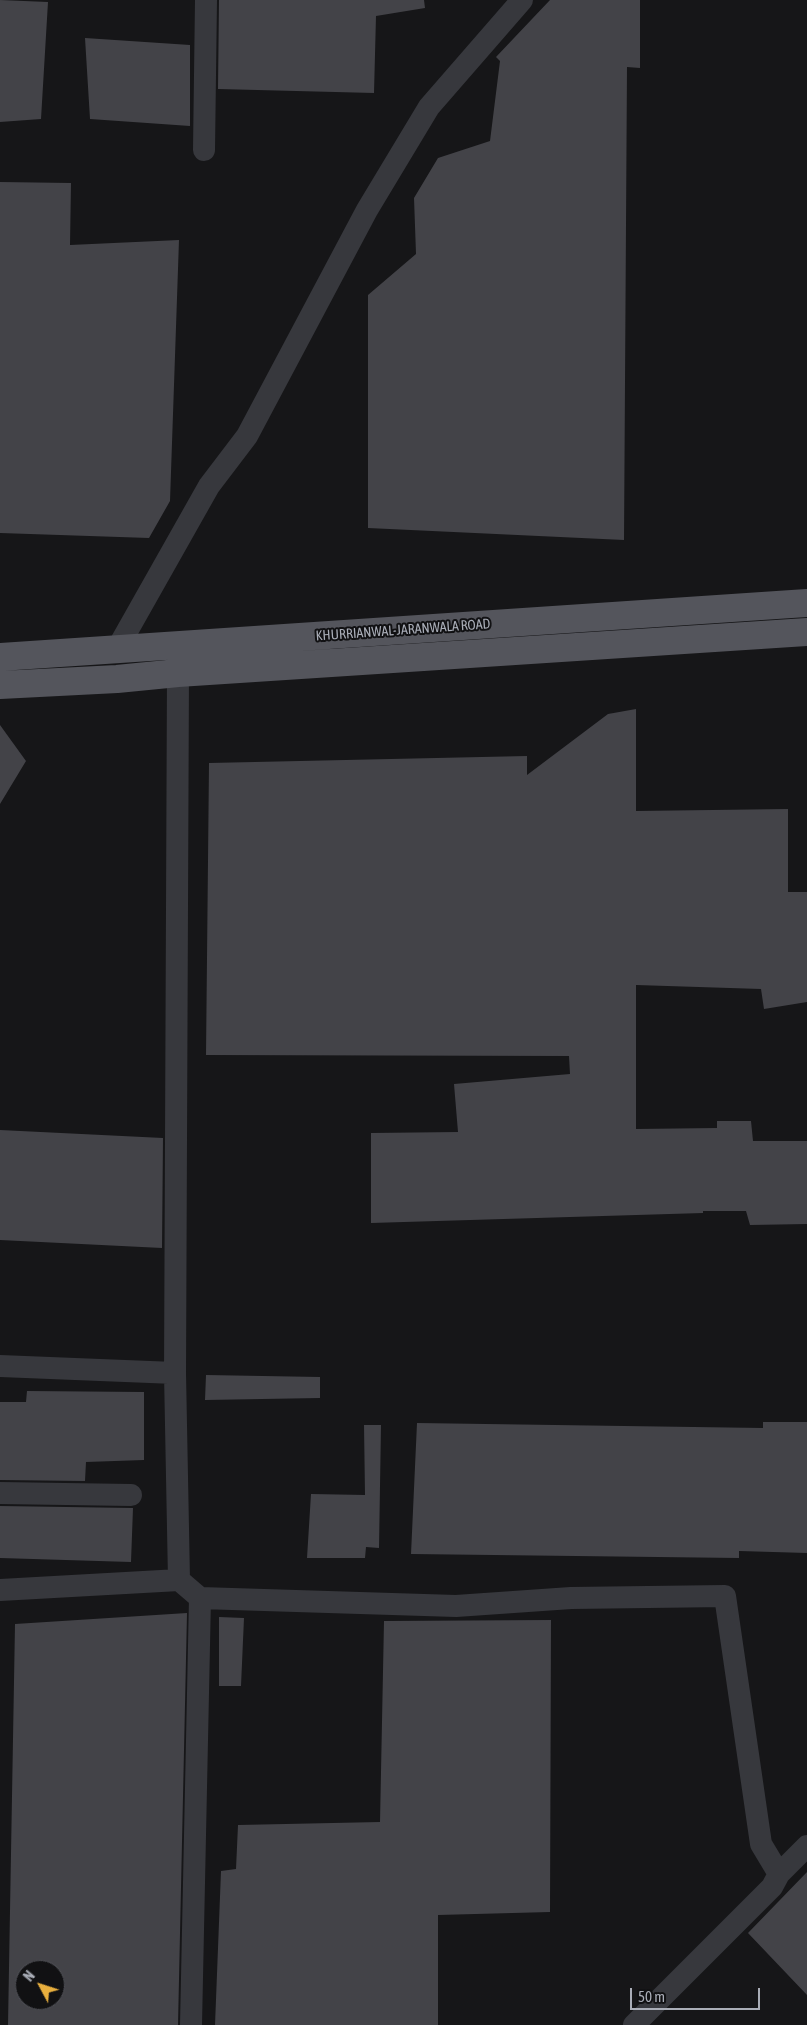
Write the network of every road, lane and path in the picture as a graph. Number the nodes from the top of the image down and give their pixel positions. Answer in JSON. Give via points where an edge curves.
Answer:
{"nodes":[{"id":1,"x":206,"y":0,"type":"edge"},
{"id":2,"x":522,"y":0,"type":"edge"},
{"id":3,"x":204,"y":150,"type":"dead end"},
{"id":4,"x":807,"y":603,"type":"edge"},
{"id":5,"x":807,"y":632,"type":"edge"},
{"id":6,"x":175,"y":645,"type":"junction"},
{"id":7,"x":117,"y":649,"type":"junction"},
{"id":8,"x":0,"y":657,"type":"edge"},
{"id":9,"x":178,"y":673,"type":"junction"},
{"id":10,"x":0,"y":684,"type":"edge"},
{"id":11,"x":0,"y":1366,"type":"edge"},
{"id":12,"x":175,"y":1373,"type":"junction"},
{"id":13,"x":0,"y":1493,"type":"edge"},
{"id":14,"x":131,"y":1495,"type":"dead end"},
{"id":15,"x":179,"y":1580,"type":"junction"},
{"id":16,"x":0,"y":1590,"type":"edge"},
{"id":17,"x":200,"y":1598,"type":"junction"},
{"id":18,"x":807,"y":1846,"type":"edge"},
{"id":19,"x":779,"y":1874,"type":"junction"},
{"id":20,"x":191,"y":2025,"type":"edge"},
{"id":21,"x":634,"y":2025,"type":"edge"}],
"edges":[{"from":1,"to":3,"type":"street"},
{"from":2,"to":7,"type":"street","via":[[429,107],[367,210],[247,436],[209,486]]},
{"from":4,"to":6,"type":"main road","name":"KHURRIANWAL-JARANWALA ROAD"},
{"from":5,"to":9,"type":"main road","name":"KHURRIANWAL-JARANWALA ROAD"},
{"from":6,"to":7,"type":"main road","name":"KHURRIANWAL-JARANWALA ROAD"},
{"from":6,"to":9,"type":"street"},
{"from":7,"to":8,"type":"main road","name":"KHURRIANWAL-JARANWALA ROAD"},
{"from":9,"to":10,"type":"main road","name":"KHURRIANWAL-JARANWALA ROAD"},
{"from":9,"to":12,"type":"street"},
{"from":11,"to":12,"type":"street"},
{"from":12,"to":15,"type":"street"},
{"from":13,"to":14,"type":"street"},
{"from":15,"to":16,"type":"street"},
{"from":15,"to":17,"type":"street"},
{"from":17,"to":19,"type":"street","via":[[456,1606],[571,1598],[725,1596],[761,1844]]},
{"from":17,"to":20,"type":"street"},
{"from":18,"to":19,"type":"street"},
{"from":19,"to":21,"type":"street","via":[[772,1887]]}]}
